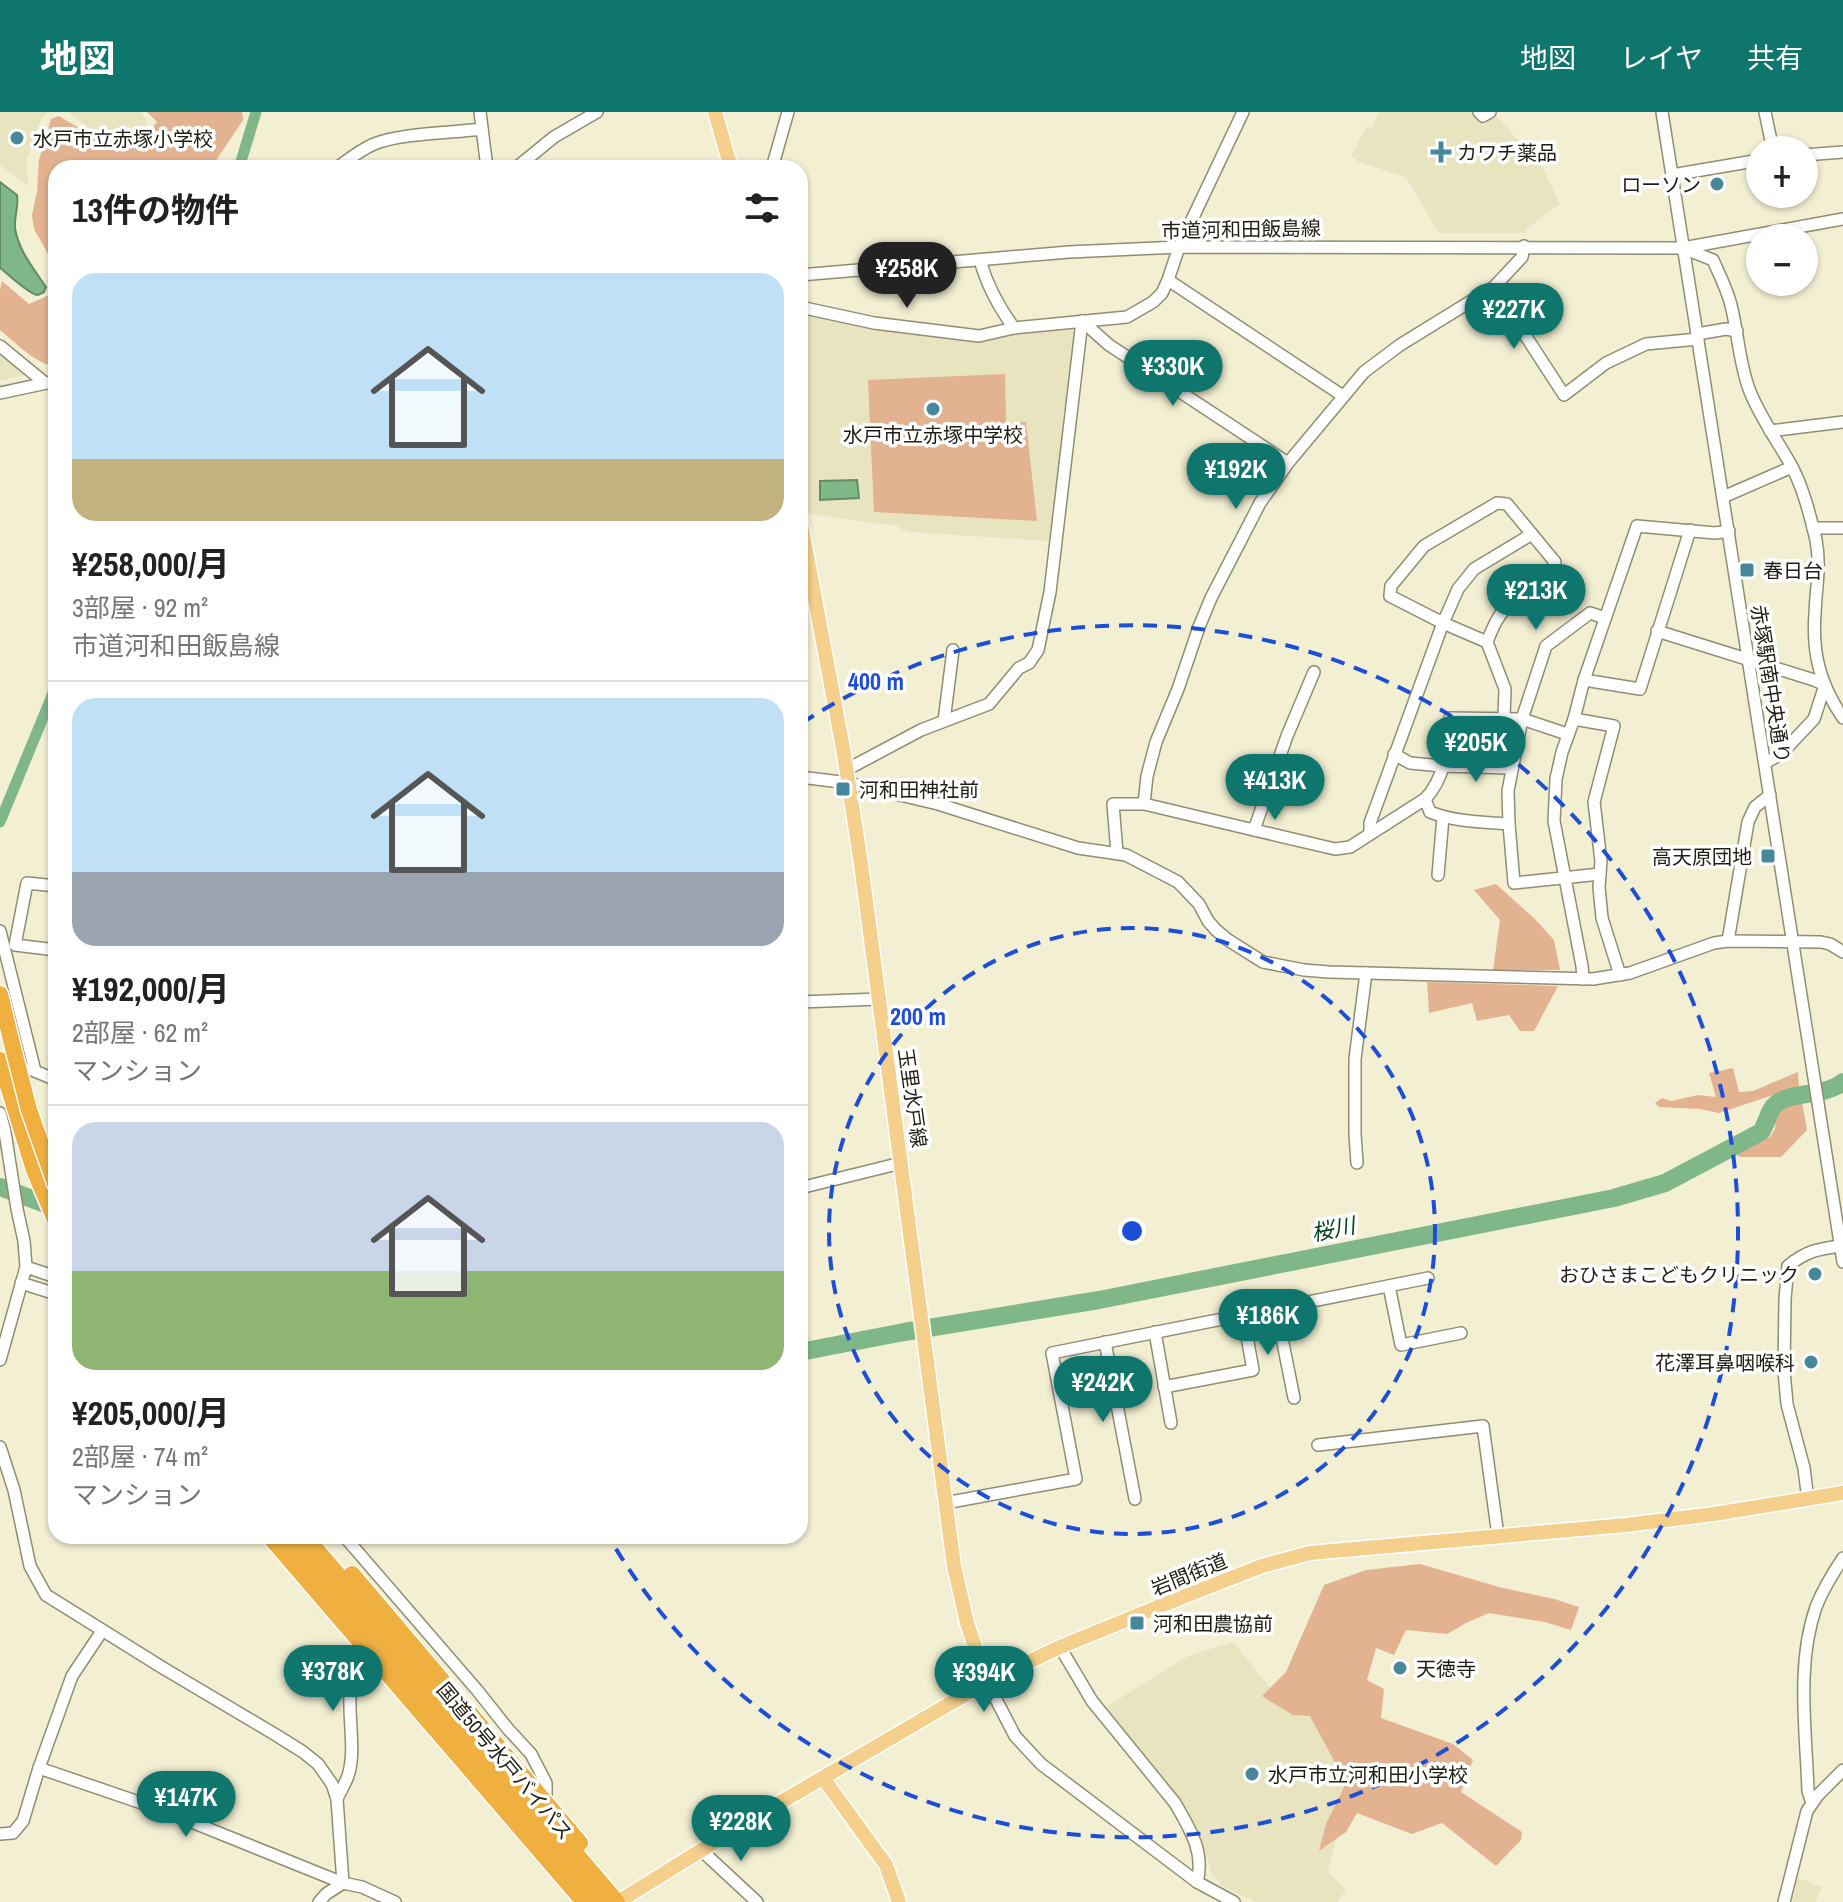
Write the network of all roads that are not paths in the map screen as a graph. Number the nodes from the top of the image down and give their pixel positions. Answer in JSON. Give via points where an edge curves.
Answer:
{"nodes":[{"id":1,"x":480,"y":112,"type":"edge"},
{"id":2,"x":597,"y":112,"type":"edge"},
{"id":3,"x":715,"y":112,"type":"edge"},
{"id":4,"x":788,"y":112,"type":"edge"},
{"id":5,"x":1243,"y":112,"type":"edge"},
{"id":6,"x":1479,"y":112,"type":"edge"},
{"id":7,"x":1490,"y":112,"type":"edge"},
{"id":8,"x":1662,"y":112,"type":"edge"},
{"id":9,"x":1765,"y":112,"type":"edge"},
{"id":10,"x":482,"y":129,"type":"junction"},
{"id":11,"x":1770,"y":136,"type":"edge"},
{"id":12,"x":1843,"y":152,"type":"edge"},
{"id":13,"x":1818,"y":154,"type":"edge"},
{"id":14,"x":347,"y":160,"type":"edge"},
{"id":15,"x":486,"y":160,"type":"edge"},
{"id":16,"x":526,"y":160,"type":"edge"},
{"id":17,"x":729,"y":160,"type":"edge"},
{"id":18,"x":774,"y":160,"type":"edge"},
{"id":19,"x":1746,"y":162,"type":"edge"},
{"id":20,"x":1672,"y":175,"type":"junction"},
{"id":21,"x":1843,"y":219,"type":"edge"},
{"id":22,"x":1524,"y":246,"type":"junction"},
{"id":23,"x":1179,"y":247,"type":"junction"},
{"id":24,"x":1683,"y":248,"type":"junction"},
{"id":25,"x":980,"y":260,"type":"junction"},
{"id":26,"x":808,"y":274,"type":"edge"},
{"id":27,"x":1168,"y":280,"type":"junction"},
{"id":28,"x":1494,"y":287,"type":"junction"},
{"id":29,"x":808,"y":309,"type":"edge"},
{"id":30,"x":1082,"y":321,"type":"junction"},
{"id":31,"x":1014,"y":328,"type":"junction"},
{"id":32,"x":1737,"y":331,"type":"junction"},
{"id":33,"x":1698,"y":336,"type":"junction"},
{"id":34,"x":0,"y":346,"type":"edge"},
{"id":35,"x":48,"y":381,"type":"edge"},
{"id":36,"x":48,"y":382,"type":"edge"},
{"id":37,"x":0,"y":393,"type":"edge"},
{"id":38,"x":1343,"y":396,"type":"junction"},
{"id":39,"x":1843,"y":422,"type":"edge"},
{"id":40,"x":1770,"y":431,"type":"junction"},
{"id":41,"x":1288,"y":463,"type":"junction"},
{"id":42,"x":1792,"y":467,"type":"junction"},
{"id":43,"x":1723,"y":497,"type":"junction"},
{"id":44,"x":1813,"y":528,"type":"junction"},
{"id":45,"x":1843,"y":528,"type":"edge"},
{"id":46,"x":1690,"y":530,"type":"junction"},
{"id":47,"x":1729,"y":531,"type":"junction"},
{"id":48,"x":1532,"y":534,"type":"junction"},
{"id":49,"x":808,"y":562,"type":"edge"},
{"id":50,"x":1605,"y":618,"type":"junction"},
{"id":51,"x":1443,"y":623,"type":"junction"},
{"id":52,"x":1657,"y":631,"type":"junction"},
{"id":53,"x":1487,"y":642,"type":"junction"},
{"id":54,"x":953,"y":650,"type":"dead end"},
{"id":55,"x":1749,"y":659,"type":"junction"},
{"id":56,"x":1314,"y":672,"type":"dead end"},
{"id":57,"x":1584,"y":680,"type":"junction"},
{"id":58,"x":1825,"y":685,"type":"junction"},
{"id":59,"x":1504,"y":718,"type":"junction"},
{"id":60,"x":1843,"y":718,"type":"edge"},
{"id":61,"x":1522,"y":719,"type":"junction"},
{"id":62,"x":1574,"y":719,"type":"junction"},
{"id":63,"x":944,"y":721,"type":"junction"},
{"id":64,"x":1567,"y":734,"type":"junction"},
{"id":65,"x":1394,"y":754,"type":"junction"},
{"id":66,"x":1765,"y":763,"type":"junction"},
{"id":67,"x":1442,"y":766,"type":"junction"},
{"id":68,"x":1511,"y":768,"type":"junction"},
{"id":69,"x":848,"y":776,"type":"junction"},
{"id":70,"x":808,"y":777,"type":"edge"},
{"id":71,"x":1770,"y":795,"type":"junction"},
{"id":72,"x":1425,"y":799,"type":"junction"},
{"id":73,"x":1144,"y":804,"type":"junction"},
{"id":74,"x":1443,"y":817,"type":"junction"},
{"id":75,"x":1509,"y":824,"type":"junction"},
{"id":76,"x":1254,"y":830,"type":"junction"},
{"id":77,"x":1370,"y":833,"type":"junction"},
{"id":78,"x":1117,"y":853,"type":"junction"},
{"id":79,"x":1600,"y":874,"type":"junction"},
{"id":80,"x":1438,"y":875,"type":"dead end"},
{"id":81,"x":1565,"y":877,"type":"junction"},
{"id":82,"x":48,"y":885,"type":"edge"},
{"id":83,"x":0,"y":931,"type":"edge"},
{"id":84,"x":1728,"y":941,"type":"junction"},
{"id":85,"x":1793,"y":941,"type":"junction"},
{"id":86,"x":48,"y":949,"type":"edge"},
{"id":87,"x":1843,"y":952,"type":"edge"},
{"id":88,"x":1366,"y":973,"type":"junction"},
{"id":89,"x":1620,"y":975,"type":"junction"},
{"id":90,"x":1583,"y":979,"type":"junction"},
{"id":91,"x":0,"y":994,"type":"edge"},
{"id":92,"x":879,"y":999,"type":"junction"},
{"id":93,"x":808,"y":1002,"type":"edge"},
{"id":94,"x":4,"y":1053,"type":"edge"},
{"id":95,"x":35,"y":1071,"type":"junction"},
{"id":96,"x":48,"y":1077,"type":"edge"},
{"id":97,"x":0,"y":1113,"type":"edge"},
{"id":98,"x":48,"y":1163,"type":"edge"},
{"id":99,"x":901,"y":1163,"type":"junction"},
{"id":100,"x":1357,"y":1163,"type":"dead end"},
{"id":101,"x":808,"y":1186,"type":"edge"},
{"id":102,"x":48,"y":1203,"type":"edge"},
{"id":103,"x":1841,"y":1246,"type":"junction"},
{"id":104,"x":1843,"y":1262,"type":"edge"},
{"id":105,"x":26,"y":1267,"type":"junction"},
{"id":106,"x":48,"y":1274,"type":"edge"},
{"id":107,"x":1428,"y":1278,"type":"dead end"},
{"id":108,"x":21,"y":1283,"type":"junction"},
{"id":109,"x":1389,"y":1286,"type":"junction"},
{"id":110,"x":48,"y":1291,"type":"edge"},
{"id":111,"x":1276,"y":1308,"type":"junction"},
{"id":112,"x":1243,"y":1314,"type":"junction"},
{"id":113,"x":1155,"y":1332,"type":"junction"},
{"id":114,"x":1461,"y":1333,"type":"dead end"},
{"id":115,"x":1105,"y":1342,"type":"junction"},
{"id":116,"x":0,"y":1360,"type":"edge"},
{"id":117,"x":1164,"y":1387,"type":"junction"},
{"id":118,"x":1294,"y":1398,"type":"dead end"},
{"id":119,"x":1171,"y":1423,"type":"dead end"},
{"id":120,"x":1318,"y":1445,"type":"dead end"},
{"id":121,"x":0,"y":1447,"type":"edge"},
{"id":122,"x":1843,"y":1493,"type":"edge"},
{"id":123,"x":1135,"y":1499,"type":"dead end"},
{"id":124,"x":1808,"y":1500,"type":"junction"},
{"id":125,"x":945,"y":1503,"type":"junction"},
{"id":126,"x":1498,"y":1536,"type":"junction"},
{"id":127,"x":276,"y":1544,"type":"edge"},
{"id":128,"x":294,"y":1544,"type":"edge"},
{"id":129,"x":311,"y":1544,"type":"edge"},
{"id":130,"x":327,"y":1544,"type":"edge"},
{"id":131,"x":351,"y":1544,"type":"edge"},
{"id":132,"x":1843,"y":1558,"type":"edge"},
{"id":133,"x":1838,"y":1575,"type":"edge"},
{"id":134,"x":102,"y":1631,"type":"junction"},
{"id":135,"x":363,"y":1645,"type":"junction"},
{"id":136,"x":1060,"y":1647,"type":"junction"},
{"id":137,"x":987,"y":1682,"type":"junction"},
{"id":138,"x":426,"y":1688,"type":"junction"},
{"id":139,"x":39,"y":1768,"type":"junction"},
{"id":140,"x":1843,"y":1770,"type":"edge"},
{"id":141,"x":823,"y":1778,"type":"junction"},
{"id":142,"x":337,"y":1799,"type":"junction"},
{"id":143,"x":546,"y":1801,"type":"junction"},
{"id":144,"x":1812,"y":1803,"type":"junction"},
{"id":145,"x":0,"y":1834,"type":"edge"},
{"id":146,"x":701,"y":1850,"type":"junction"},
{"id":147,"x":1197,"y":1882,"type":"junction"},
{"id":148,"x":343,"y":1883,"type":"junction"},
{"id":149,"x":623,"y":1901,"type":"edge"},
{"id":150,"x":319,"y":1902,"type":"edge"},
{"id":151,"x":395,"y":1902,"type":"edge"},
{"id":152,"x":584,"y":1902,"type":"edge"},
{"id":153,"x":599,"y":1902,"type":"edge"},
{"id":154,"x":757,"y":1902,"type":"edge"},
{"id":155,"x":899,"y":1902,"type":"edge"},
{"id":156,"x":1234,"y":1902,"type":"edge"},
{"id":157,"x":1784,"y":1902,"type":"edge"}],
"edges":[{"from":1,"to":10,"type":"street"},
{"from":2,"to":16,"type":"street"},
{"from":3,"to":17,"type":"main road"},
{"from":4,"to":18,"type":"street"},
{"from":5,"to":23,"type":"street"},
{"from":6,"to":7,"type":"street"},
{"from":8,"to":20,"type":"street","name":"赤塚駅南中央通り"},
{"from":9,"to":11,"type":"street"},
{"from":10,"to":14,"type":"street","via":[[376,143]]},
{"from":10,"to":15,"type":"street"},
{"from":12,"to":13,"type":"street"},
{"from":19,"to":20,"type":"street"},
{"from":20,"to":24,"type":"street","name":"赤塚駅南中央通り"},
{"from":21,"to":24,"type":"street","name":"市道河和田飯島線"},
{"from":22,"to":23,"type":"street","name":"市道河和田飯島線"},
{"from":22,"to":24,"type":"street","name":"市道河和田飯島線"},
{"from":22,"to":28,"type":"street","via":[[1522,257]]},
{"from":23,"to":25,"type":"street","name":"市道河和田飯島線"},
{"from":23,"to":27,"type":"street"},
{"from":24,"to":32,"type":"street","via":[[1713,260]]},
{"from":24,"to":33,"type":"street","name":"赤塚駅南中央通り"},
{"from":25,"to":26,"type":"street","name":"市道河和田飯島線"},
{"from":25,"to":31,"type":"street","via":[[996,304]]},
{"from":27,"to":30,"type":"street","via":[[1144,309],[1127,317]]},
{"from":27,"to":38,"type":"street"},
{"from":28,"to":33,"type":"street","via":[[1564,395],[1606,363],[1646,344]]},
{"from":28,"to":38,"type":"street","via":[[1397,347]]},
{"from":29,"to":31,"type":"street","via":[[979,336]]},
{"from":30,"to":31,"type":"street"},
{"from":30,"to":41,"type":"street","via":[[1109,345]]},
{"from":30,"to":63,"type":"street","via":[[1050,592],[1038,650],[989,704]]},
{"from":32,"to":33,"type":"street"},
{"from":32,"to":40,"type":"street","via":[[1749,390]]},
{"from":33,"to":43,"type":"street","name":"赤塚駅南中央通り"},
{"from":34,"to":35,"type":"street"},
{"from":36,"to":37,"type":"street"},
{"from":38,"to":41,"type":"street"},
{"from":39,"to":40,"type":"street"},
{"from":40,"to":42,"type":"street"},
{"from":41,"to":73,"type":"street","via":[[1260,503],[1211,598],[1156,742]]},
{"from":42,"to":43,"type":"street"},
{"from":42,"to":44,"type":"street"},
{"from":43,"to":47,"type":"street","name":"赤塚駅南中央通り"},
{"from":44,"to":45,"type":"street"},
{"from":44,"to":58,"type":"street","via":[[1819,562],[1815,650]]},
{"from":46,"to":47,"type":"street"},
{"from":46,"to":50,"type":"street","via":[[1637,526]]},
{"from":46,"to":52,"type":"street"},
{"from":47,"to":55,"type":"street","name":"赤塚駅南中央通り"},
{"from":48,"to":51,"type":"street","via":[[1474,569]]},
{"from":48,"to":51,"type":"street","via":[[1507,504],[1497,503],[1424,546],[1391,586],[1390,596]]},
{"from":48,"to":53,"type":"street","via":[[1555,562],[1553,571],[1511,602]]},
{"from":49,"to":69,"type":"main road","name":"玉里水戸線"},
{"from":50,"to":57,"type":"street"},
{"from":50,"to":61,"type":"street","via":[[1590,613],[1546,646]]},
{"from":51,"to":53,"type":"street"},
{"from":51,"to":65,"type":"street"},
{"from":52,"to":55,"type":"street"},
{"from":52,"to":57,"type":"street","via":[[1640,689]]},
{"from":53,"to":59,"type":"street","via":[[1505,689]]},
{"from":54,"to":63,"type":"street"},
{"from":55,"to":58,"type":"street"},
{"from":55,"to":66,"type":"street","name":"赤塚駅南中央通り"},
{"from":56,"to":76,"type":"street"},
{"from":57,"to":62,"type":"street"},
{"from":58,"to":60,"type":"street"},
{"from":58,"to":66,"type":"street","via":[[1814,719]]},
{"from":59,"to":61,"type":"street"},
{"from":59,"to":67,"type":"street","via":[[1450,718],[1449,749]]},
{"from":61,"to":64,"type":"street"},
{"from":61,"to":68,"type":"street"},
{"from":62,"to":64,"type":"street"},
{"from":62,"to":79,"type":"street","via":[[1614,726],[1594,802]]},
{"from":63,"to":69,"type":"street"},
{"from":64,"to":81,"type":"street","via":[[1554,802]]},
{"from":65,"to":67,"type":"street","via":[[1410,763]]},
{"from":65,"to":77,"type":"street"},
{"from":66,"to":71,"type":"street","name":"赤塚駅南中央通り"},
{"from":67,"to":68,"type":"street"},
{"from":67,"to":72,"type":"street"},
{"from":68,"to":75,"type":"street"},
{"from":69,"to":70,"type":"street"},
{"from":69,"to":78,"type":"street","via":[[1078,848]]},
{"from":69,"to":92,"type":"main road","name":"玉里水戸線"},
{"from":71,"to":84,"type":"street","via":[[1755,807],[1748,822]]},
{"from":71,"to":85,"type":"street","name":"赤塚駅南中央通り"},
{"from":72,"to":74,"type":"street","via":[[1430,812]]},
{"from":72,"to":77,"type":"street"},
{"from":73,"to":76,"type":"street"},
{"from":73,"to":78,"type":"street","via":[[1113,804]]},
{"from":74,"to":75,"type":"street"},
{"from":74,"to":80,"type":"street"},
{"from":75,"to":81,"type":"street","via":[[1514,883]]},
{"from":76,"to":77,"type":"street","via":[[1335,849],[1350,847]]},
{"from":78,"to":88,"type":"street","via":[[1178,882],[1216,930],[1263,962]]},
{"from":79,"to":81,"type":"street"},
{"from":79,"to":89,"type":"street","via":[[1602,918]]},
{"from":81,"to":90,"type":"street"},
{"from":82,"to":86,"type":"street","via":[[27,883],[15,945]]},
{"from":83,"to":95,"type":"street"},
{"from":84,"to":85,"type":"street"},
{"from":84,"to":89,"type":"street"},
{"from":85,"to":87,"type":"street","via":[[1830,944]]},
{"from":85,"to":103,"type":"street","name":"赤塚駅南中央通り"},
{"from":88,"to":90,"type":"street"},
{"from":88,"to":100,"type":"street","via":[[1355,1059]]},
{"from":89,"to":90,"type":"street"},
{"from":91,"to":94,"type":"highway"},
{"from":92,"to":93,"type":"street"},
{"from":92,"to":99,"type":"main road","name":"玉里水戸線"},
{"from":94,"to":95,"type":"street"},
{"from":94,"to":98,"type":"highway","bridge":true},
{"from":94,"to":102,"type":"highway","via":[[34,1170]]},
{"from":95,"to":96,"type":"street"},
{"from":97,"to":105,"type":"street"},
{"from":99,"to":101,"type":"street"},
{"from":99,"to":125,"type":"main road","name":"玉里水戸線"},
{"from":103,"to":104,"type":"street","name":"赤塚駅南中央通り"},
{"from":103,"to":124,"type":"street","via":[[1812,1251],[1788,1266],[1784,1371]]},
{"from":105,"to":106,"type":"street"},
{"from":105,"to":108,"type":"street"},
{"from":107,"to":109,"type":"street"},
{"from":108,"to":110,"type":"street"},
{"from":108,"to":116,"type":"street"},
{"from":109,"to":111,"type":"street"},
{"from":109,"to":114,"type":"street","via":[[1401,1345]]},
{"from":111,"to":112,"type":"street"},
{"from":111,"to":118,"type":"street"},
{"from":112,"to":113,"type":"street"},
{"from":112,"to":117,"type":"street","via":[[1253,1370]]},
{"from":113,"to":115,"type":"street"},
{"from":113,"to":117,"type":"street"},
{"from":115,"to":123,"type":"street"},
{"from":115,"to":125,"type":"street","via":[[1052,1353],[1076,1479]]},
{"from":117,"to":119,"type":"street"},
{"from":120,"to":126,"type":"street","via":[[1483,1426]]},
{"from":121,"to":134,"type":"street","via":[[39,1584],[46,1595]]},
{"from":122,"to":124,"type":"main road","name":"岩間街道"},
{"from":124,"to":126,"type":"main road","name":"岩間街道","via":[[1657,1522]]},
{"from":125,"to":137,"type":"main road","name":"玉里水戸線","via":[[959,1592]]},
{"from":126,"to":136,"type":"main road","name":"岩間街道","via":[[1293,1557]]},
{"from":127,"to":135,"type":"highway"},
{"from":128,"to":138,"type":"highway","name":"国道50号水戸バイパス"},
{"from":129,"to":138,"type":"highway","name":"国道50号水戸バイパス"},
{"from":130,"to":143,"type":"highway"},
{"from":131,"to":143,"type":"street","via":[[531,1754],[546,1783]]},
{"from":132,"to":133,"type":"street"},
{"from":133,"to":144,"type":"street","via":[[1815,1610],[1806,1653]]},
{"from":134,"to":139,"type":"street","via":[[72,1676]]},
{"from":134,"to":142,"type":"street","via":[[303,1752],[325,1773]]},
{"from":135,"to":142,"type":"street","via":[[349,1705],[348,1777]]},
{"from":135,"to":152,"type":"highway"},
{"from":136,"to":137,"type":"main road","name":"岩間街道"},
{"from":136,"to":147,"type":"street","via":[[1092,1701],[1185,1820],[1199,1854]]},
{"from":137,"to":141,"type":"main road","name":"岩間街道"},
{"from":137,"to":147,"type":"street","via":[[1015,1736],[1041,1764]]},
{"from":138,"to":149,"type":"highway","name":"国道50号水戸バイパス"},
{"from":138,"to":153,"type":"highway","name":"国道50号水戸バイパス"},
{"from":139,"to":145,"type":"street","via":[[23,1821],[13,1833]]},
{"from":139,"to":148,"type":"street","via":[[162,1810]]},
{"from":140,"to":144,"type":"street"},
{"from":141,"to":146,"type":"main road","name":"岩間街道"},
{"from":141,"to":155,"type":"main road","via":[[886,1865]]},
{"from":142,"to":148,"type":"street"},
{"from":143,"to":149,"type":"highway"},
{"from":144,"to":157,"type":"street"},
{"from":146,"to":149,"type":"main road","name":"岩間街道"},
{"from":146,"to":154,"type":"street"},
{"from":147,"to":156,"type":"street"},
{"from":148,"to":150,"type":"street"},
{"from":148,"to":151,"type":"street"}]}
